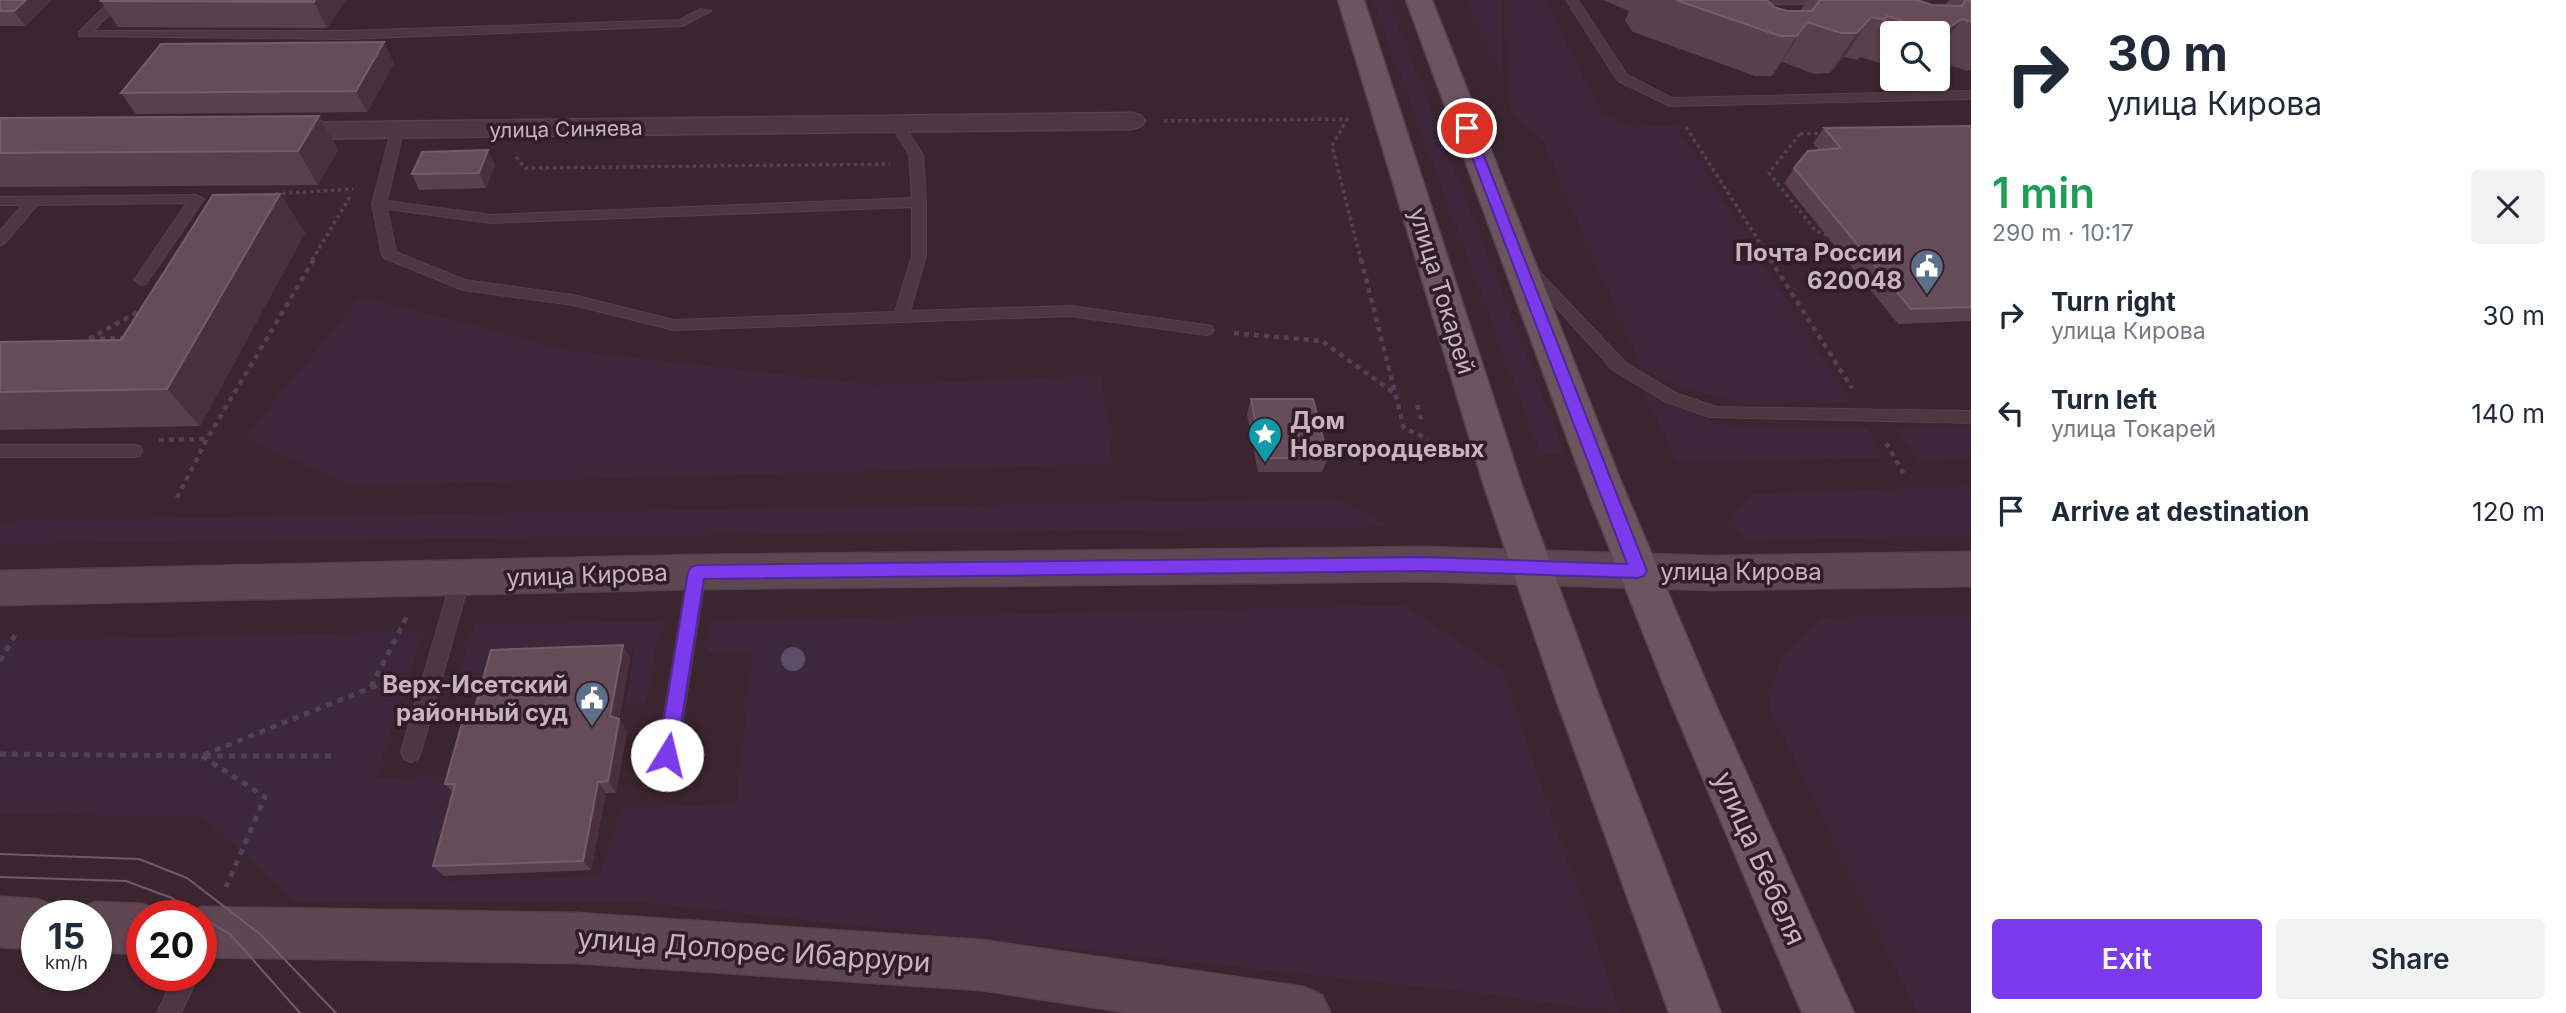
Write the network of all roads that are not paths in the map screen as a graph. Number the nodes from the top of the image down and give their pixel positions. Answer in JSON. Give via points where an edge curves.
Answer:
{"nodes":[{"id":1,"x":118,"y":0,"type":"edge"},
{"id":2,"x":1352,"y":0,"type":"edge"},
{"id":3,"x":1419,"y":0,"type":"edge"},
{"id":4,"x":1572,"y":0,"type":"edge"},
{"id":5,"x":1712,"y":0,"type":"edge"},
{"id":6,"x":1871,"y":0,"type":"edge"},
{"id":7,"x":705,"y":11,"type":"dead end"},
{"id":8,"x":1971,"y":95,"type":"edge"},
{"id":9,"x":1132,"y":121,"type":"road end"},
{"id":10,"x":897,"y":124,"type":"junction"},
{"id":11,"x":260,"y":131,"type":"edge"},
{"id":12,"x":397,"y":131,"type":"junction"},
{"id":13,"x":0,"y":201,"type":"edge"},
{"id":14,"x":33,"y":201,"type":"junction"},
{"id":15,"x":919,"y":202,"type":"junction"},
{"id":16,"x":379,"y":204,"type":"junction"},
{"id":17,"x":0,"y":240,"type":"edge"},
{"id":18,"x":1516,"y":256,"type":"junction"},
{"id":19,"x":141,"y":280,"type":"dead end"},
{"id":20,"x":901,"y":317,"type":"junction"},
{"id":21,"x":1206,"y":330,"type":"road end"},
{"id":22,"x":1971,"y":417,"type":"edge"},
{"id":23,"x":0,"y":451,"type":"edge"},
{"id":24,"x":134,"y":451,"type":"dead end"},
{"id":25,"x":1532,"y":567,"type":"junction"},
{"id":26,"x":1971,"y":569,"type":"edge"},
{"id":27,"x":1638,"y":571,"type":"junction"},
{"id":28,"x":697,"y":572,"type":"junction"},
{"id":29,"x":461,"y":578,"type":"junction"},
{"id":30,"x":0,"y":588,"type":"edge"},
{"id":31,"x":411,"y":752,"type":"dead end"},
{"id":32,"x":663,"y":781,"type":"dead end"},
{"id":33,"x":0,"y":922,"type":"edge"},
{"id":34,"x":21,"y":923,"type":"edge"},
{"id":35,"x":217,"y":946,"type":"edge"},
{"id":36,"x":179,"y":991,"type":"edge"},
{"id":37,"x":169,"y":1013,"type":"edge"},
{"id":38,"x":1304,"y":1013,"type":"edge"},
{"id":39,"x":1695,"y":1013,"type":"edge"},
{"id":40,"x":1828,"y":1013,"type":"edge"}],
"edges":[{"from":1,"to":7,"type":"lane","via":[[83,34],[345,35],[682,23]]},
{"from":2,"to":25,"type":"main road","name":"улица Токарей"},
{"from":3,"to":18,"type":"main road"},
{"from":4,"to":8,"type":"lane","via":[[1622,78],[1670,102]]},
{"from":5,"to":6,"type":"lane"},
{"from":9,"to":10,"type":"street","name":"улица Синяева"},
{"from":10,"to":12,"type":"street","name":"улица Синяева"},
{"from":10,"to":15,"type":"lane","via":[[916,155]]},
{"from":11,"to":12,"type":"street","name":"улица Синяева"},
{"from":12,"to":16,"type":"lane"},
{"from":13,"to":14,"type":"lane"},
{"from":14,"to":17,"type":"lane"},
{"from":14,"to":19,"type":"lane","via":[[197,199]]},
{"from":15,"to":16,"type":"lane","via":[[491,219]]},
{"from":15,"to":20,"type":"lane","via":[[919,256]]},
{"from":16,"to":20,"type":"lane","via":[[389,255],[463,285],[573,300],[674,325]]},
{"from":18,"to":22,"type":"lane","via":[[1619,366],[1670,397],[1715,413]]},
{"from":18,"to":27,"type":"main road"},
{"from":20,"to":21,"type":"lane","via":[[1070,311]]},
{"from":23,"to":24,"type":"lane"},
{"from":25,"to":27,"type":"main road","name":"улица Кирова"},
{"from":25,"to":28,"type":"main road","name":"улица Кирова","via":[[1424,564]]},
{"from":25,"to":39,"type":"main road","name":"улица Токарей"},
{"from":26,"to":27,"type":"main road","name":"улица Кирова"},
{"from":27,"to":40,"type":"main road","name":"улица Бебеля"},
{"from":28,"to":29,"type":"main road","name":"улица Кирова"},
{"from":28,"to":32,"type":"lane"},
{"from":29,"to":30,"type":"main road","name":"улица Кирова"},
{"from":29,"to":31,"type":"lane"},
{"from":33,"to":34,"type":"main road"},
{"from":35,"to":38,"type":"main road","name":"улица Долорес Ибаррури","via":[[576,939],[981,965]]},
{"from":36,"to":37,"type":"lane"}]}
